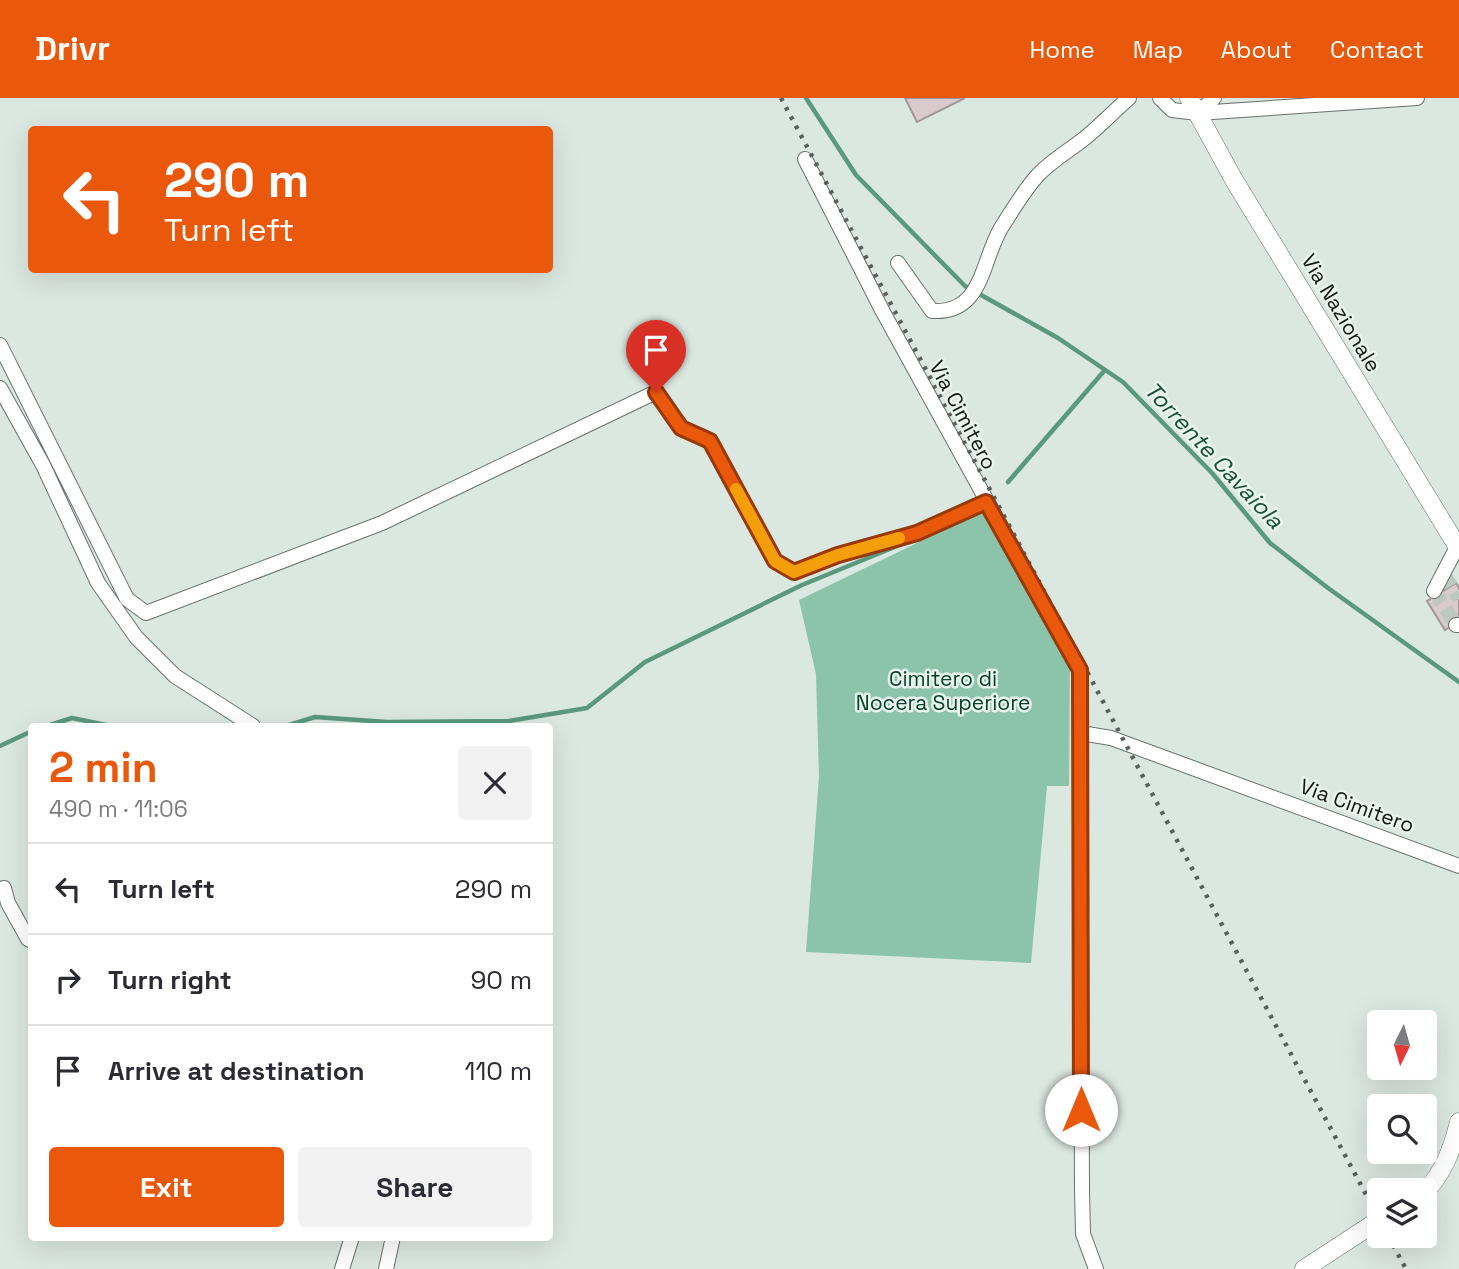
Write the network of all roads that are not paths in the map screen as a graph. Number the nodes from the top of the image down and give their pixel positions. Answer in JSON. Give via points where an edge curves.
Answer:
{"nodes":[{"id":1,"x":1129,"y":98,"type":"edge"},
{"id":2,"x":1160,"y":98,"type":"edge"},
{"id":3,"x":1214,"y":98,"type":"edge"},
{"id":4,"x":1417,"y":98,"type":"edge"},
{"id":5,"x":1195,"y":103,"type":"edge"},
{"id":6,"x":805,"y":159,"type":"dead end"},
{"id":7,"x":898,"y":263,"type":"dead end"},
{"id":8,"x":0,"y":345,"type":"edge"},
{"id":9,"x":0,"y":388,"type":"edge"},
{"id":10,"x":986,"y":502,"type":"junction"},
{"id":11,"x":1458,"y":548,"type":"edge"},
{"id":12,"x":1434,"y":592,"type":"dead end"},
{"id":13,"x":247,"y":723,"type":"edge"},
{"id":14,"x":1081,"y":733,"type":"junction"},
{"id":15,"x":1459,"y":866,"type":"edge"},
{"id":16,"x":4,"y":888,"type":"dead end"},
{"id":17,"x":28,"y":937,"type":"edge"},
{"id":18,"x":1459,"y":1122,"type":"edge"},
{"id":19,"x":1437,"y":1179,"type":"edge"},
{"id":20,"x":1367,"y":1227,"type":"edge"},
{"id":21,"x":351,"y":1241,"type":"edge"},
{"id":22,"x":392,"y":1241,"type":"edge"},
{"id":23,"x":342,"y":1269,"type":"edge"},
{"id":24,"x":386,"y":1269,"type":"edge"},
{"id":25,"x":1096,"y":1269,"type":"edge"},
{"id":26,"x":1304,"y":1269,"type":"edge"}],
"edges":[{"from":1,"to":7,"type":"street","via":[[1039,174],[991,246],[972,293],[958,308],[932,311]]},
{"from":2,"to":5,"type":"street","via":[[1172,110]]},
{"from":3,"to":5,"type":"street"},
{"from":4,"to":5,"type":"street"},
{"from":5,"to":11,"type":"main road","name":"Via Nazionale","via":[[1248,203]]},
{"from":6,"to":10,"type":"street","name":"Via Cimitero"},
{"from":8,"to":10,"type":"street","via":[[127,599],[146,613],[382,523],[656,392],[681,428],[710,441],[775,561],[794,572],[917,533]]},
{"from":9,"to":13,"type":"street","via":[[43,465],[98,583],[136,637],[175,676]]},
{"from":10,"to":14,"type":"street","name":"Via Cimitero","via":[[1080,670]]},
{"from":11,"to":12,"type":"street"},
{"from":14,"to":15,"type":"street","name":"Via Cimitero","via":[[1111,738]]},
{"from":14,"to":25,"type":"street","name":"Via Cimitero","via":[[1083,1234]]},
{"from":16,"to":17,"type":"street"},
{"from":18,"to":19,"type":"main road"},
{"from":20,"to":26,"type":"main road"},
{"from":21,"to":23,"type":"street"},
{"from":22,"to":24,"type":"street"}]}
